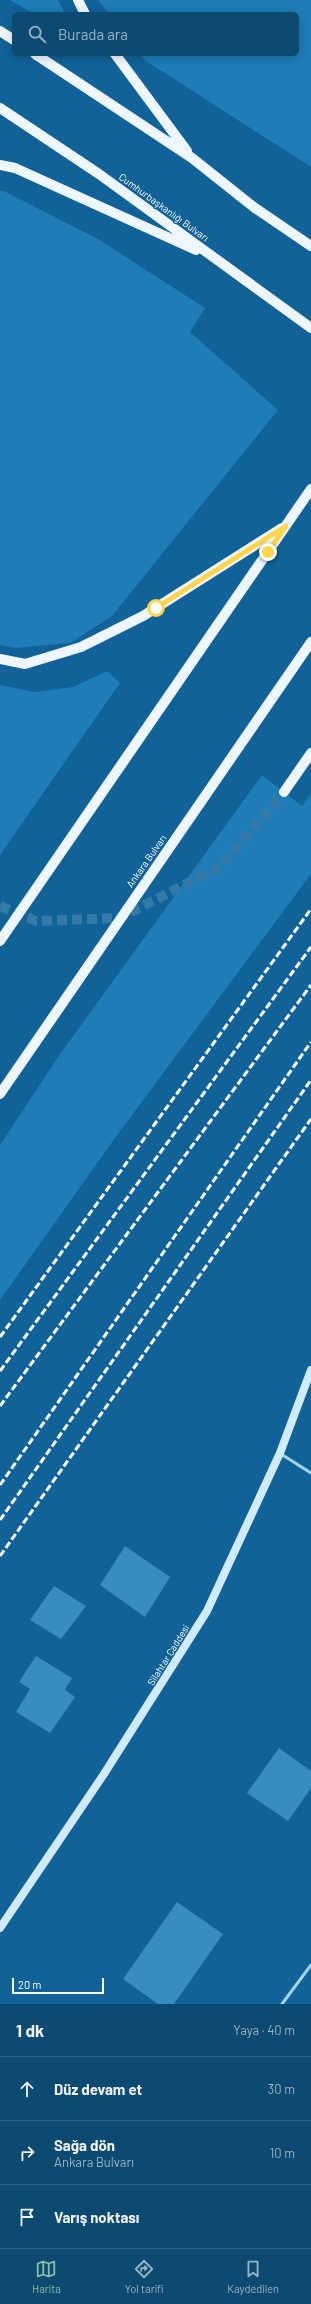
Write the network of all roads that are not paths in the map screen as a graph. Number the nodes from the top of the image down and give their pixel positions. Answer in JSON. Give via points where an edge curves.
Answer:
{"nodes":[{"id":1,"x":78,"y":0,"type":"edge"},
{"id":2,"x":84,"y":12,"type":"edge"},
{"id":3,"x":0,"y":31,"type":"edge"},
{"id":4,"x":12,"y":39,"type":"edge"},
{"id":5,"x":38,"y":56,"type":"edge"},
{"id":6,"x":116,"y":56,"type":"edge"},
{"id":7,"x":0,"y":108,"type":"edge"},
{"id":8,"x":192,"y":158,"type":"junction"},
{"id":9,"x":0,"y":165,"type":"edge"},
{"id":10,"x":311,"y":246,"type":"edge"},
{"id":11,"x":213,"y":258,"type":"junction"},
{"id":12,"x":311,"y":328,"type":"edge"},
{"id":13,"x":311,"y":489,"type":"edge"},
{"id":14,"x":286,"y":526,"type":"junction"},
{"id":15,"x":311,"y":642,"type":"edge"},
{"id":16,"x":0,"y":659,"type":"edge"},
{"id":17,"x":311,"y":753,"type":"edge"},
{"id":18,"x":284,"y":792,"type":"tunnel mouth"},
{"id":19,"x":0,"y":941,"type":"edge"},
{"id":20,"x":0,"y":1094,"type":"edge"},
{"id":21,"x":311,"y":1370,"type":"edge"},
{"id":22,"x":280,"y":1453,"type":"junction"},
{"id":23,"x":311,"y":1473,"type":"edge"},
{"id":24,"x":0,"y":1928,"type":"edge"},
{"id":25,"x":311,"y":1965,"type":"edge"},
{"id":26,"x":282,"y":2004,"type":"edge"}],
"edges":[{"from":1,"to":2,"type":"main road"},
{"from":3,"to":4,"type":"main road"},
{"from":5,"to":8,"type":"main road"},
{"from":6,"to":8,"type":"main road"},
{"from":7,"to":11,"type":"main road","name":"Cumhurbaşkanlığı Bulvarı","via":[[99,174]]},
{"from":8,"to":10,"type":"main road","via":[[255,208]]},
{"from":9,"to":11,"type":"main road","via":[[15,168]]},
{"from":11,"to":12,"type":"main road","name":"Cumhurbaşkanlığı Bulvarı"},
{"from":13,"to":14,"type":"main road"},
{"from":14,"to":16,"type":"main road","via":[[143,616],[81,647],[25,664]]},
{"from":14,"to":19,"type":"main road"},
{"from":15,"to":20,"type":"main road","name":"Ankara Bulvarı"},
{"from":17,"to":18,"type":"main road"},
{"from":21,"to":22,"type":"main road","name":"Silahtar Caddesi"},
{"from":22,"to":23,"type":"lane"},
{"from":22,"to":24,"type":"main road","name":"Silahtar Caddesi","via":[[207,1611],[104,1774]]},
{"from":25,"to":26,"type":"lane"}]}
